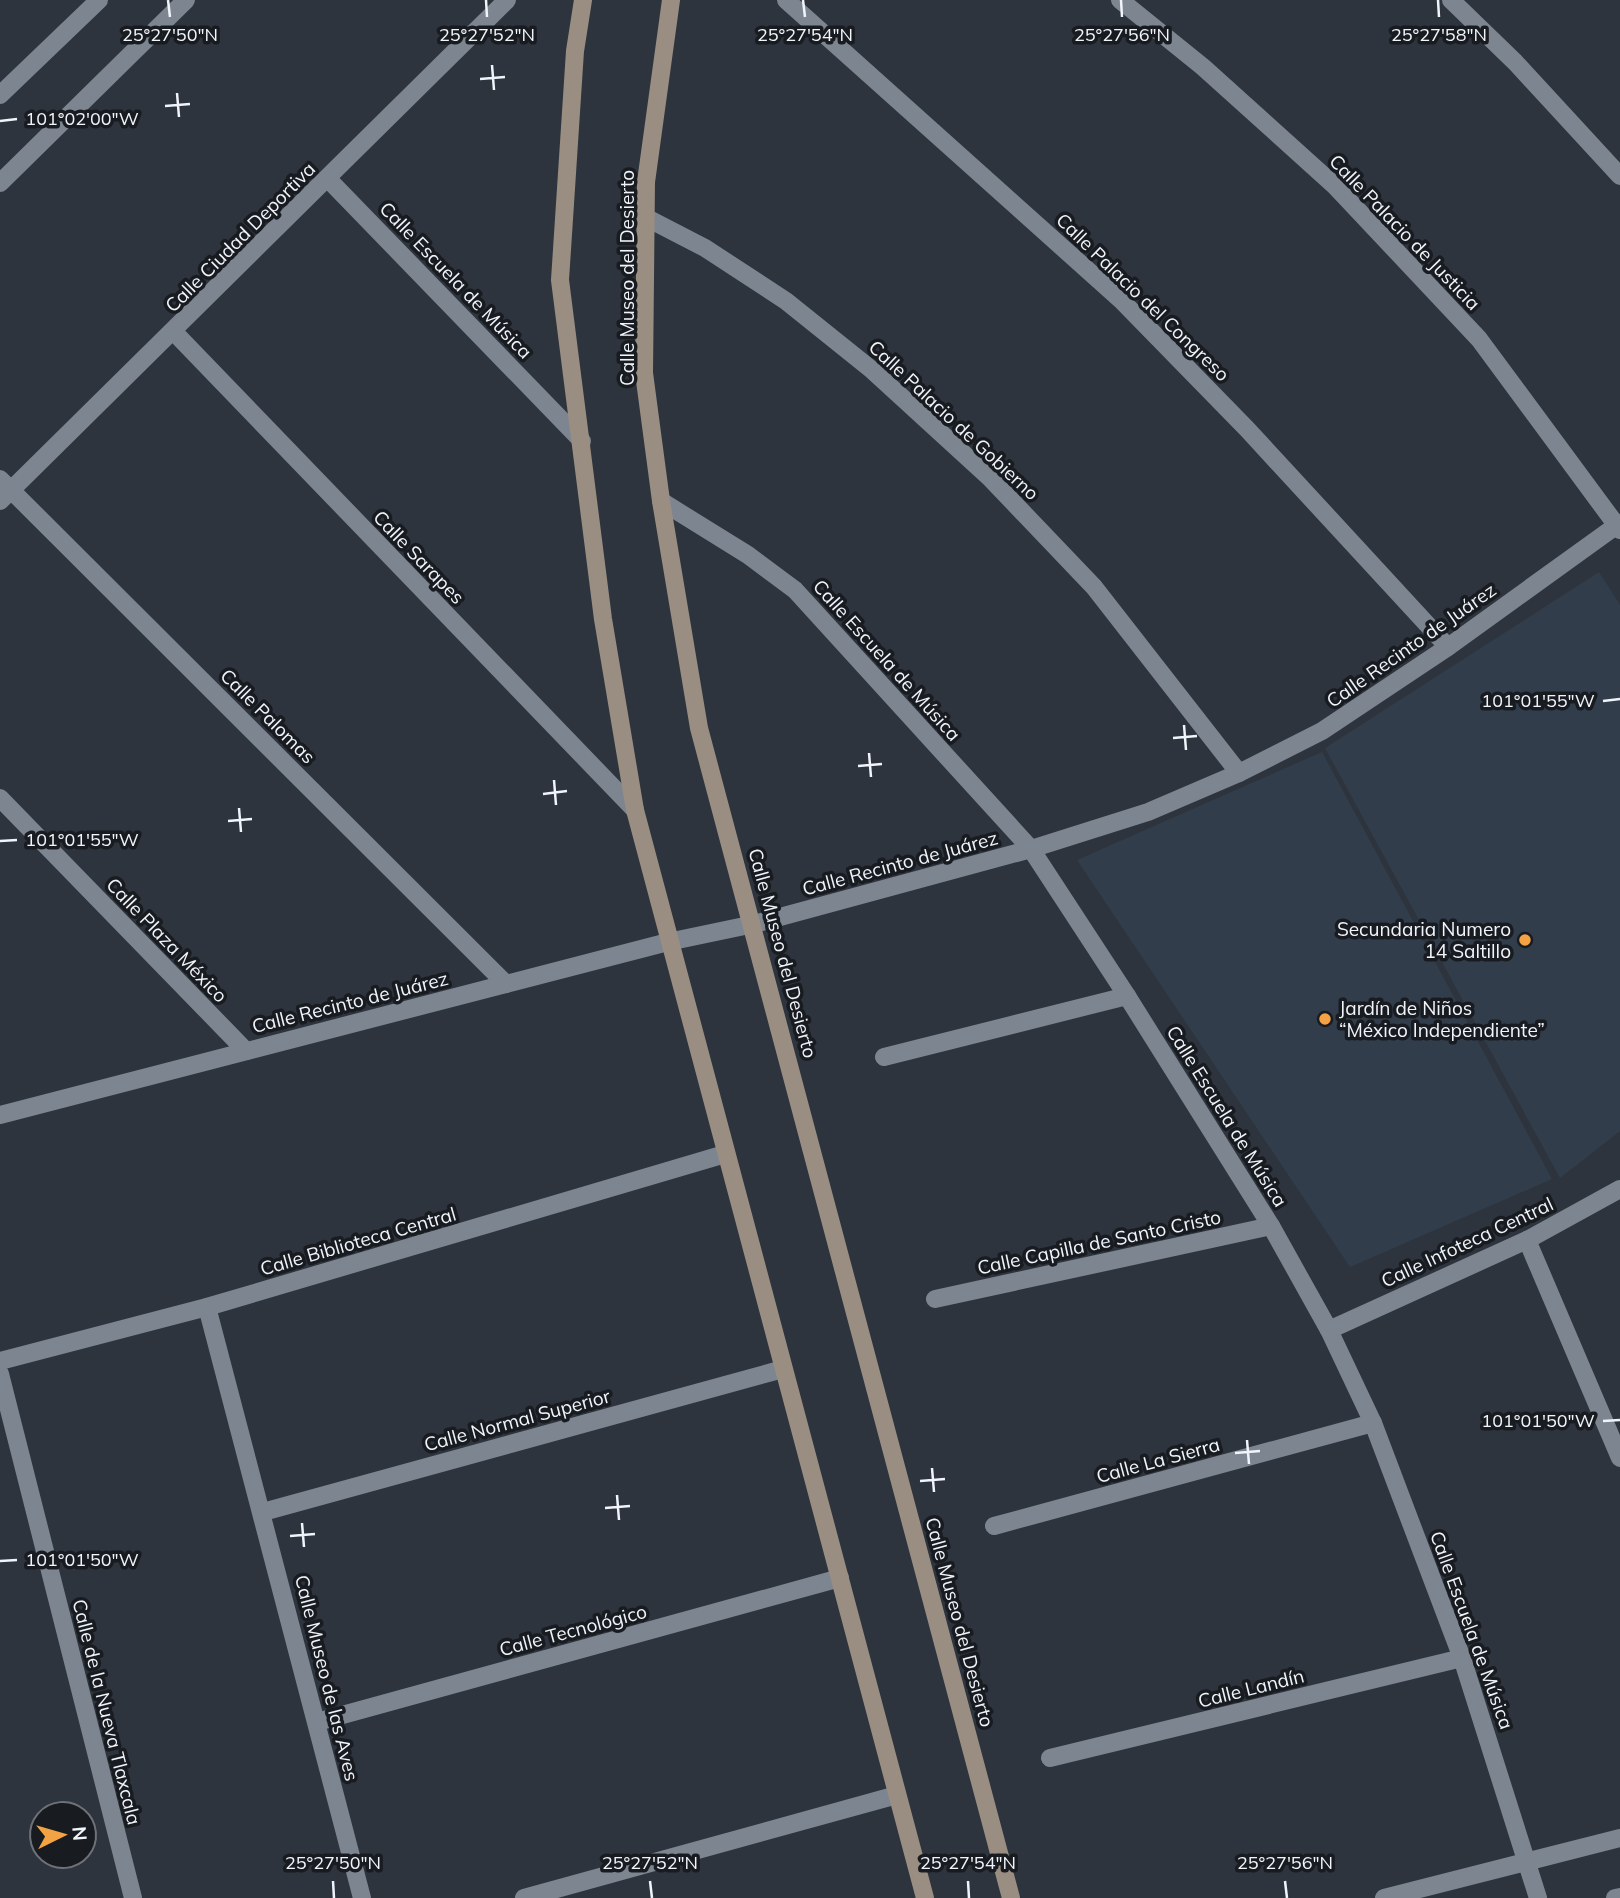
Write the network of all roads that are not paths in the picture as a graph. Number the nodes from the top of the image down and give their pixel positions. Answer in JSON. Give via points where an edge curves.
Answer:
{"nodes":[{"id":1,"x":99,"y":0,"type":"edge"},
{"id":2,"x":186,"y":0,"type":"edge"},
{"id":3,"x":507,"y":0,"type":"edge"},
{"id":4,"x":583,"y":0,"type":"edge"},
{"id":5,"x":671,"y":0,"type":"edge"},
{"id":6,"x":786,"y":0,"type":"edge"},
{"id":7,"x":1121,"y":0,"type":"edge"},
{"id":8,"x":1451,"y":0,"type":"edge"},
{"id":9,"x":0,"y":95,"type":"edge"},
{"id":10,"x":1620,"y":176,"type":"edge"},
{"id":11,"x":328,"y":179,"type":"junction"},
{"id":12,"x":0,"y":183,"type":"edge"},
{"id":13,"x":645,"y":217,"type":"junction"},
{"id":14,"x":174,"y":332,"type":"junction"},
{"id":15,"x":582,"y":441,"type":"junction"},
{"id":16,"x":4,"y":490,"type":"edge"},
{"id":17,"x":661,"y":501,"type":"junction"},
{"id":18,"x":1619,"y":526,"type":"edge"},
{"id":19,"x":1448,"y":647,"type":"junction"},
{"id":20,"x":1239,"y":773,"type":"junction"},
{"id":21,"x":0,"y":797,"type":"edge"},
{"id":22,"x":635,"y":810,"type":"junction"},
{"id":23,"x":1031,"y":849,"type":"junction"},
{"id":24,"x":754,"y":924,"type":"junction"},
{"id":25,"x":668,"y":942,"type":"junction"},
{"id":26,"x":506,"y":984,"type":"junction"},
{"id":27,"x":1127,"y":996,"type":"junction"},
{"id":28,"x":246,"y":1051,"type":"junction"},
{"id":29,"x":884,"y":1057,"type":"dead end"},
{"id":30,"x":3,"y":1111,"type":"edge"},
{"id":31,"x":725,"y":1154,"type":"junction"},
{"id":32,"x":1620,"y":1189,"type":"edge"},
{"id":33,"x":1271,"y":1226,"type":"junction"},
{"id":34,"x":1527,"y":1240,"type":"junction"},
{"id":35,"x":935,"y":1299,"type":"dead end"},
{"id":36,"x":207,"y":1307,"type":"junction"},
{"id":37,"x":1329,"y":1330,"type":"junction"},
{"id":38,"x":0,"y":1361,"type":"edge"},
{"id":39,"x":783,"y":1369,"type":"junction"},
{"id":40,"x":0,"y":1374,"type":"edge"},
{"id":41,"x":1373,"y":1423,"type":"junction"},
{"id":42,"x":1620,"y":1458,"type":"edge"},
{"id":43,"x":263,"y":1512,"type":"junction"},
{"id":44,"x":994,"y":1526,"type":"dead end"},
{"id":45,"x":839,"y":1578,"type":"junction"},
{"id":46,"x":1462,"y":1658,"type":"junction"},
{"id":47,"x":317,"y":1722,"type":"junction"},
{"id":48,"x":1050,"y":1758,"type":"dead end"},
{"id":49,"x":897,"y":1795,"type":"junction"},
{"id":50,"x":1620,"y":1838,"type":"edge"},
{"id":51,"x":1528,"y":1861,"type":"junction"},
{"id":52,"x":133,"y":1898,"type":"edge"},
{"id":53,"x":362,"y":1898,"type":"edge"},
{"id":54,"x":524,"y":1898,"type":"edge"},
{"id":55,"x":925,"y":1898,"type":"edge"},
{"id":56,"x":1011,"y":1898,"type":"edge"},
{"id":57,"x":1384,"y":1898,"type":"edge"},
{"id":58,"x":1538,"y":1898,"type":"edge"}],
"edges":[{"from":1,"to":9,"type":"street"},
{"from":2,"to":12,"type":"street"},
{"from":3,"to":11,"type":"street","name":"Calle Ciudad Deportiva"},
{"from":4,"to":15,"type":"street","via":[[575,51],[560,280]]},
{"from":5,"to":13,"type":"street","name":"Calle Museo del Desierto"},
{"from":6,"to":19,"type":"street","name":"Calle Palacio del Congreso","via":[[1121,300]]},
{"from":7,"to":18,"type":"street","name":"Calle Palacio de Justicia","via":[[1203,67],[1344,196],[1479,339]]},
{"from":8,"to":10,"type":"street"},
{"from":11,"to":14,"type":"street","name":"Calle Ciudad Deportiva"},
{"from":11,"to":15,"type":"street","name":"Calle Escuela de Música"},
{"from":13,"to":17,"type":"street","name":"Calle Museo del Desierto","via":[[644,373]]},
{"from":13,"to":20,"type":"street","name":"Calle Palacio de Gobierno","via":[[705,248],[786,301],[872,370],[989,477],[1094,587]]},
{"from":14,"to":16,"type":"street","name":"Calle Ciudad Deportiva"},
{"from":14,"to":22,"type":"street","name":"Calle Sarapes"},
{"from":15,"to":22,"type":"street","via":[[603,619]]},
{"from":16,"to":26,"type":"street","name":"Calle Palomas"},
{"from":17,"to":23,"type":"street","name":"Calle Escuela de Música","via":[[795,590]]},
{"from":17,"to":24,"type":"street","name":"Calle Museo del Desierto","via":[[699,728]]},
{"from":18,"to":19,"type":"street","name":"Calle Recinto de Juárez"},
{"from":19,"to":20,"type":"street","name":"Calle Recinto de Juárez","via":[[1322,731]]},
{"from":20,"to":23,"type":"street","name":"Calle Recinto de Juárez","via":[[1148,812]]},
{"from":21,"to":28,"type":"street","name":"Calle Plaza México"},
{"from":22,"to":25,"type":"street"},
{"from":23,"to":24,"type":"street","name":"Calle Recinto de Juárez"},
{"from":23,"to":27,"type":"street","name":"Calle Escuela de Música"},
{"from":24,"to":25,"type":"street","name":"Calle Recinto de Juárez"},
{"from":24,"to":56,"type":"street","name":"Calle Museo del Desierto"},
{"from":25,"to":26,"type":"street","name":"Calle Recinto de Juárez"},
{"from":25,"to":31,"type":"street"},
{"from":26,"to":28,"type":"street","name":"Calle Recinto de Juárez"},
{"from":27,"to":29,"type":"street"},
{"from":27,"to":33,"type":"street","name":"Calle Escuela de Música"},
{"from":28,"to":30,"type":"street","name":"Calle Recinto de Juárez"},
{"from":31,"to":36,"type":"street","name":"Calle Biblioteca Central"},
{"from":31,"to":39,"type":"street"},
{"from":32,"to":34,"type":"street","name":"Calle Infoteca Central"},
{"from":33,"to":35,"type":"street","name":"Calle Capilla de Santo Cristo"},
{"from":33,"to":37,"type":"street","name":"Calle Escuela de Música"},
{"from":34,"to":37,"type":"street","name":"Calle Infoteca Central"},
{"from":34,"to":42,"type":"street"},
{"from":36,"to":38,"type":"street","name":"Calle Biblioteca Central"},
{"from":36,"to":43,"type":"street","name":"Calle Museo de las Aves"},
{"from":37,"to":41,"type":"street","name":"Calle Escuela de Música"},
{"from":39,"to":43,"type":"street","name":"Calle Normal Superior"},
{"from":39,"to":45,"type":"street"},
{"from":40,"to":52,"type":"street","name":"Calle de la Nueva Tlaxcala"},
{"from":41,"to":44,"type":"street","name":"Calle La Sierra"},
{"from":41,"to":46,"type":"street","name":"Calle Escuela de Música"},
{"from":43,"to":47,"type":"street","name":"Calle Museo de las Aves"},
{"from":45,"to":47,"type":"street","name":"Calle Tecnológico"},
{"from":45,"to":49,"type":"street"},
{"from":46,"to":48,"type":"street","name":"Calle Landín"},
{"from":46,"to":51,"type":"street","name":"Calle Escuela de Música"},
{"from":47,"to":53,"type":"street","name":"Calle Museo de las Aves"},
{"from":49,"to":54,"type":"street"},
{"from":49,"to":55,"type":"street"},
{"from":50,"to":51,"type":"street"},
{"from":51,"to":57,"type":"street"},
{"from":51,"to":58,"type":"street","name":"Calle Escuela de Música"}]}
